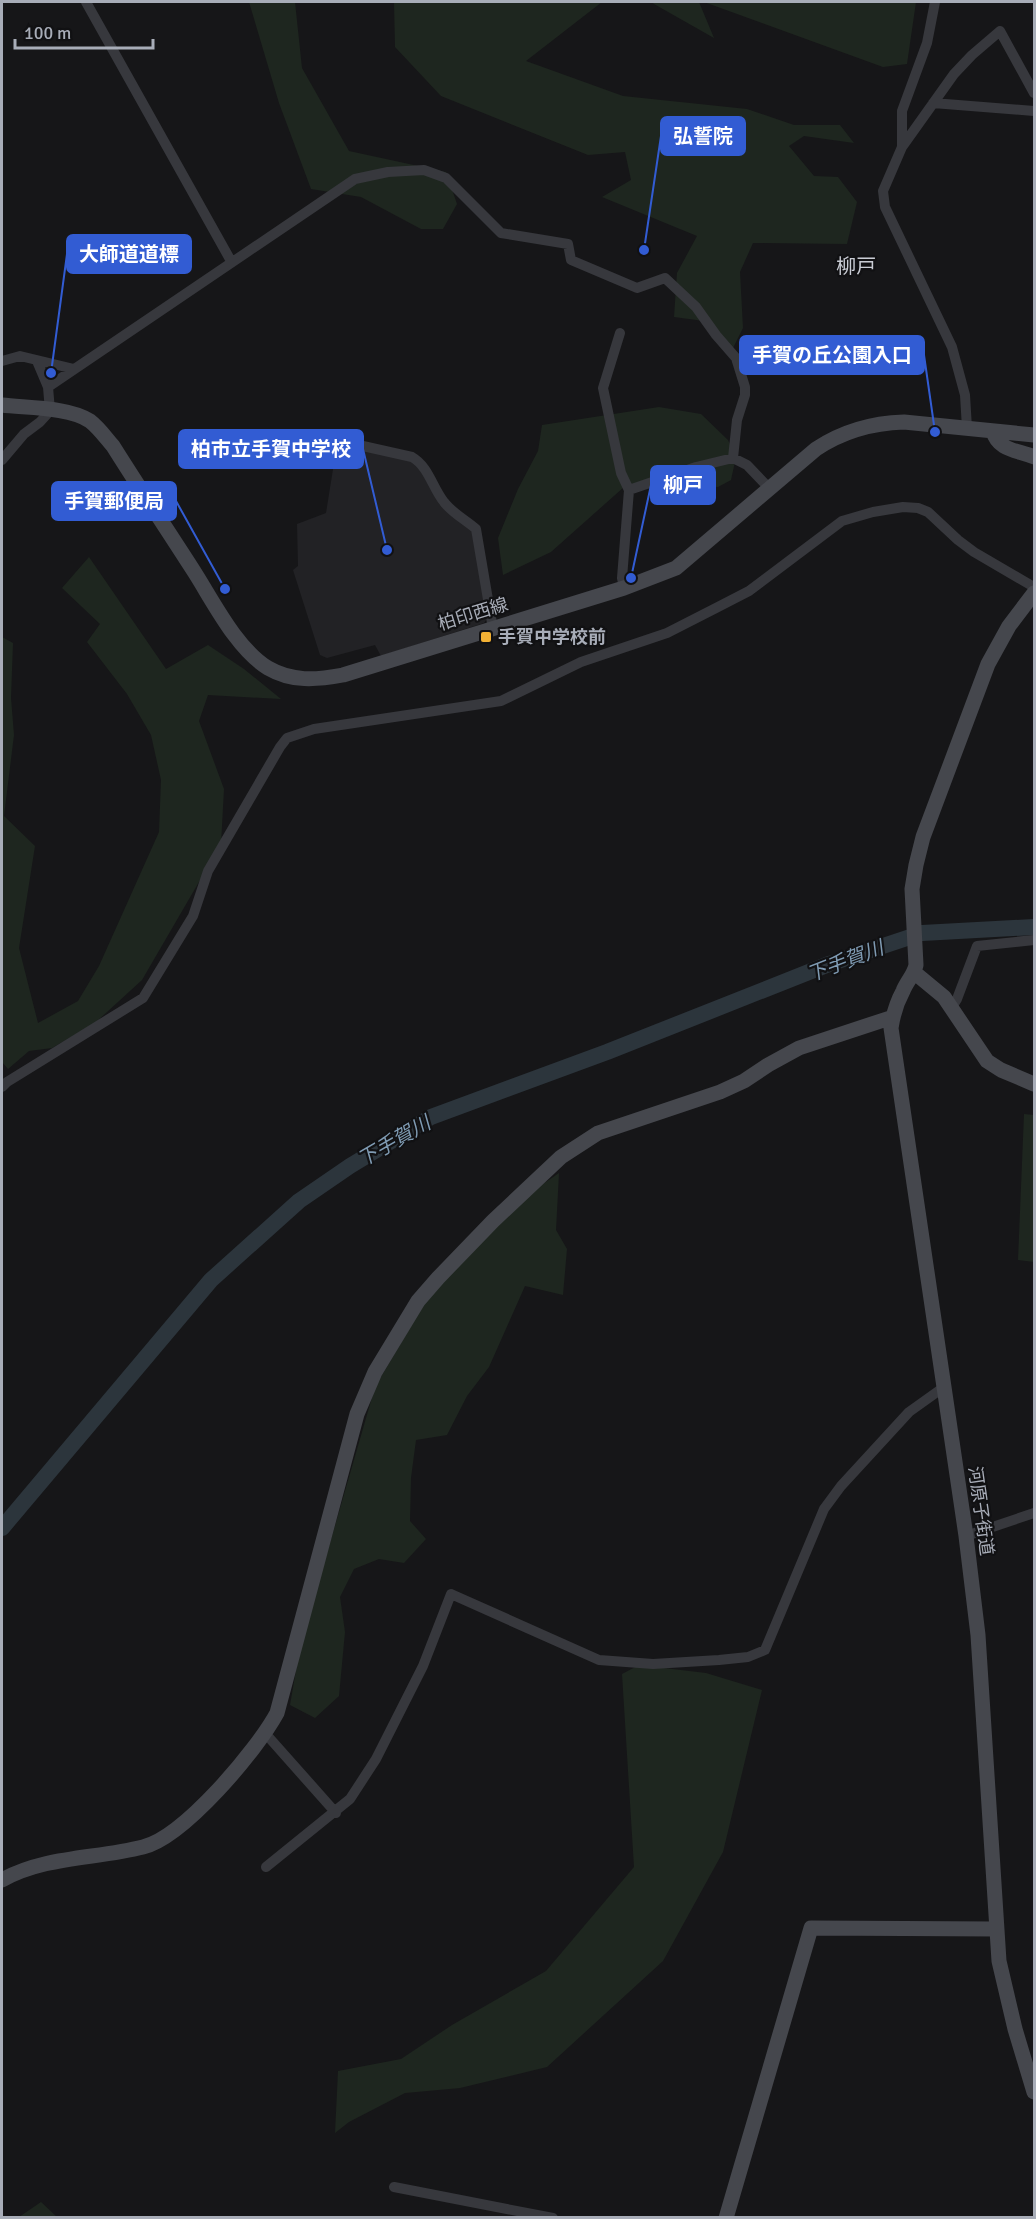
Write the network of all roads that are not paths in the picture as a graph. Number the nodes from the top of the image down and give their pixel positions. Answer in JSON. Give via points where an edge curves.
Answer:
{"nodes":[{"id":1,"x":86,"y":2,"type":"edge"},
{"id":2,"x":935,"y":2,"type":"edge"},
{"id":3,"x":1035,"y":93,"type":"edge"},
{"id":4,"x":933,"y":103,"type":"junction"},
{"id":5,"x":1035,"y":111,"type":"edge"},
{"id":6,"x":902,"y":147,"type":"junction"},
{"id":7,"x":231,"y":261,"type":"junction"},
{"id":8,"x":620,"y":333,"type":"dead end"},
{"id":9,"x":2,"y":361,"type":"edge"},
{"id":10,"x":37,"y":361,"type":"junction"},
{"id":11,"x":74,"y":369,"type":"junction"},
{"id":12,"x":48,"y":387,"type":"junction"},
{"id":13,"x":2,"y":405,"type":"edge"},
{"id":14,"x":50,"y":411,"type":"junction"},
{"id":15,"x":967,"y":428,"type":"junction"},
{"id":16,"x":993,"y":431,"type":"junction"},
{"id":17,"x":1035,"y":435,"type":"edge"},
{"id":18,"x":337,"y":447,"type":"dead end"},
{"id":19,"x":733,"y":458,"type":"junction"},
{"id":20,"x":1035,"y":458,"type":"edge"},
{"id":21,"x":2,"y":460,"type":"edge"},
{"id":22,"x":768,"y":487,"type":"junction"},
{"id":23,"x":629,"y":490,"type":"junction"},
{"id":24,"x":1035,"y":587,"type":"edge"},
{"id":25,"x":624,"y":588,"type":"junction"},
{"id":26,"x":1035,"y":593,"type":"edge"},
{"id":27,"x":492,"y":628,"type":"junction"},
{"id":28,"x":1035,"y":940,"type":"edge"},
{"id":29,"x":915,"y":973,"type":"junction"},
{"id":30,"x":952,"y":1007,"type":"junction"},
{"id":31,"x":892,"y":1017,"type":"junction"},
{"id":32,"x":1035,"y":1084,"type":"edge"},
{"id":33,"x":2,"y":1087,"type":"edge"},
{"id":34,"x":944,"y":1387,"type":"junction"},
{"id":35,"x":1035,"y":1513,"type":"edge"},
{"id":36,"x":966,"y":1536,"type":"junction"},
{"id":37,"x":265,"y":1733,"type":"junction"},
{"id":38,"x":336,"y":1813,"type":"junction"},
{"id":39,"x":266,"y":1867,"type":"dead end"},
{"id":40,"x":2,"y":1880,"type":"edge"},
{"id":41,"x":996,"y":1929,"type":"junction"},
{"id":42,"x":1035,"y":2092,"type":"edge"},
{"id":43,"x":394,"y":2187,"type":"dead end"},
{"id":44,"x":553,"y":2217,"type":"edge"},
{"id":45,"x":726,"y":2217,"type":"edge"}],
"edges":[{"from":1,"to":7,"type":"street"},
{"from":2,"to":6,"type":"street","via":[[927,44],[902,111]]},
{"from":3,"to":4,"type":"street","via":[[1000,31],[966,61]]},
{"from":4,"to":5,"type":"street"},
{"from":4,"to":6,"type":"street"},
{"from":6,"to":15,"type":"street","via":[[883,191],[885,207],[952,347],[965,395]]},
{"from":7,"to":11,"type":"street"},
{"from":7,"to":19,"type":"street","via":[[355,179],[424,170],[446,178],[501,233],[568,244],[571,260],[637,288],[665,278],[696,307],[736,358],[745,387]]},
{"from":8,"to":23,"type":"street","via":[[603,388],[621,473]]},
{"from":9,"to":10,"type":"street","via":[[20,356]]},
{"from":10,"to":11,"type":"street"},
{"from":10,"to":12,"type":"street"},
{"from":11,"to":12,"type":"street"},
{"from":12,"to":14,"type":"street"},
{"from":13,"to":14,"type":"street","name":"柏印西線"},
{"from":14,"to":21,"type":"street"},
{"from":14,"to":27,"type":"street","name":"柏印西線","via":[[80,416],[102,432],[236,635],[254,657],[279,674],[307,680],[343,675]]},
{"from":15,"to":16,"type":"street","name":"柏印西線"},
{"from":15,"to":22,"type":"street","name":"柏印西線","via":[[895,422],[852,430],[816,449]]},
{"from":16,"to":17,"type":"street","name":"柏印西線"},
{"from":16,"to":20,"type":"street","via":[[1000,445]]},
{"from":18,"to":27,"type":"street","via":[[345,442],[419,461],[442,501],[476,529]]},
{"from":19,"to":22,"type":"street","via":[[747,465]]},
{"from":19,"to":23,"type":"street"},
{"from":22,"to":25,"type":"street","name":"柏印西線","via":[[676,568]]},
{"from":23,"to":25,"type":"street"},
{"from":24,"to":33,"type":"street","via":[[974,552],[928,512],[903,507],[873,512],[842,521],[749,591],[717,608],[667,633],[581,662],[501,701],[314,729],[287,738],[208,871],[193,916],[143,998]]},
{"from":25,"to":27,"type":"street","name":"柏印西線"},
{"from":26,"to":29,"type":"street","name":"河原子街道","via":[[1009,626],[988,664],[923,837],[912,889]]},
{"from":28,"to":30,"type":"street","via":[[977,946]]},
{"from":29,"to":30,"type":"street"},
{"from":29,"to":31,"type":"street","name":"河原子街道"},
{"from":30,"to":32,"type":"street","via":[[987,1061]]},
{"from":31,"to":34,"type":"street","name":"河原子街道"},
{"from":31,"to":37,"type":"street","via":[[798,1048],[720,1092],[589,1138],[561,1157],[493,1221],[418,1300],[375,1372],[357,1414],[277,1713]]},
{"from":34,"to":36,"type":"street","name":"河原子街道"},
{"from":34,"to":38,"type":"street","via":[[909,1412],[824,1509],[765,1650],[748,1657],[653,1664],[598,1660],[451,1594],[423,1666],[376,1759]]},
{"from":35,"to":36,"type":"street"},
{"from":36,"to":41,"type":"street","name":"河原子街道","via":[[978,1635]]},
{"from":37,"to":38,"type":"street"},
{"from":37,"to":40,"type":"street","via":[[204,1803],[165,1838],[141,1848],[54,1861]]},
{"from":38,"to":39,"type":"street"},
{"from":41,"to":42,"type":"street","name":"河原子街道","via":[[1006,1996]]},
{"from":41,"to":45,"type":"street","via":[[811,1928]]},
{"from":43,"to":44,"type":"street"}]}
